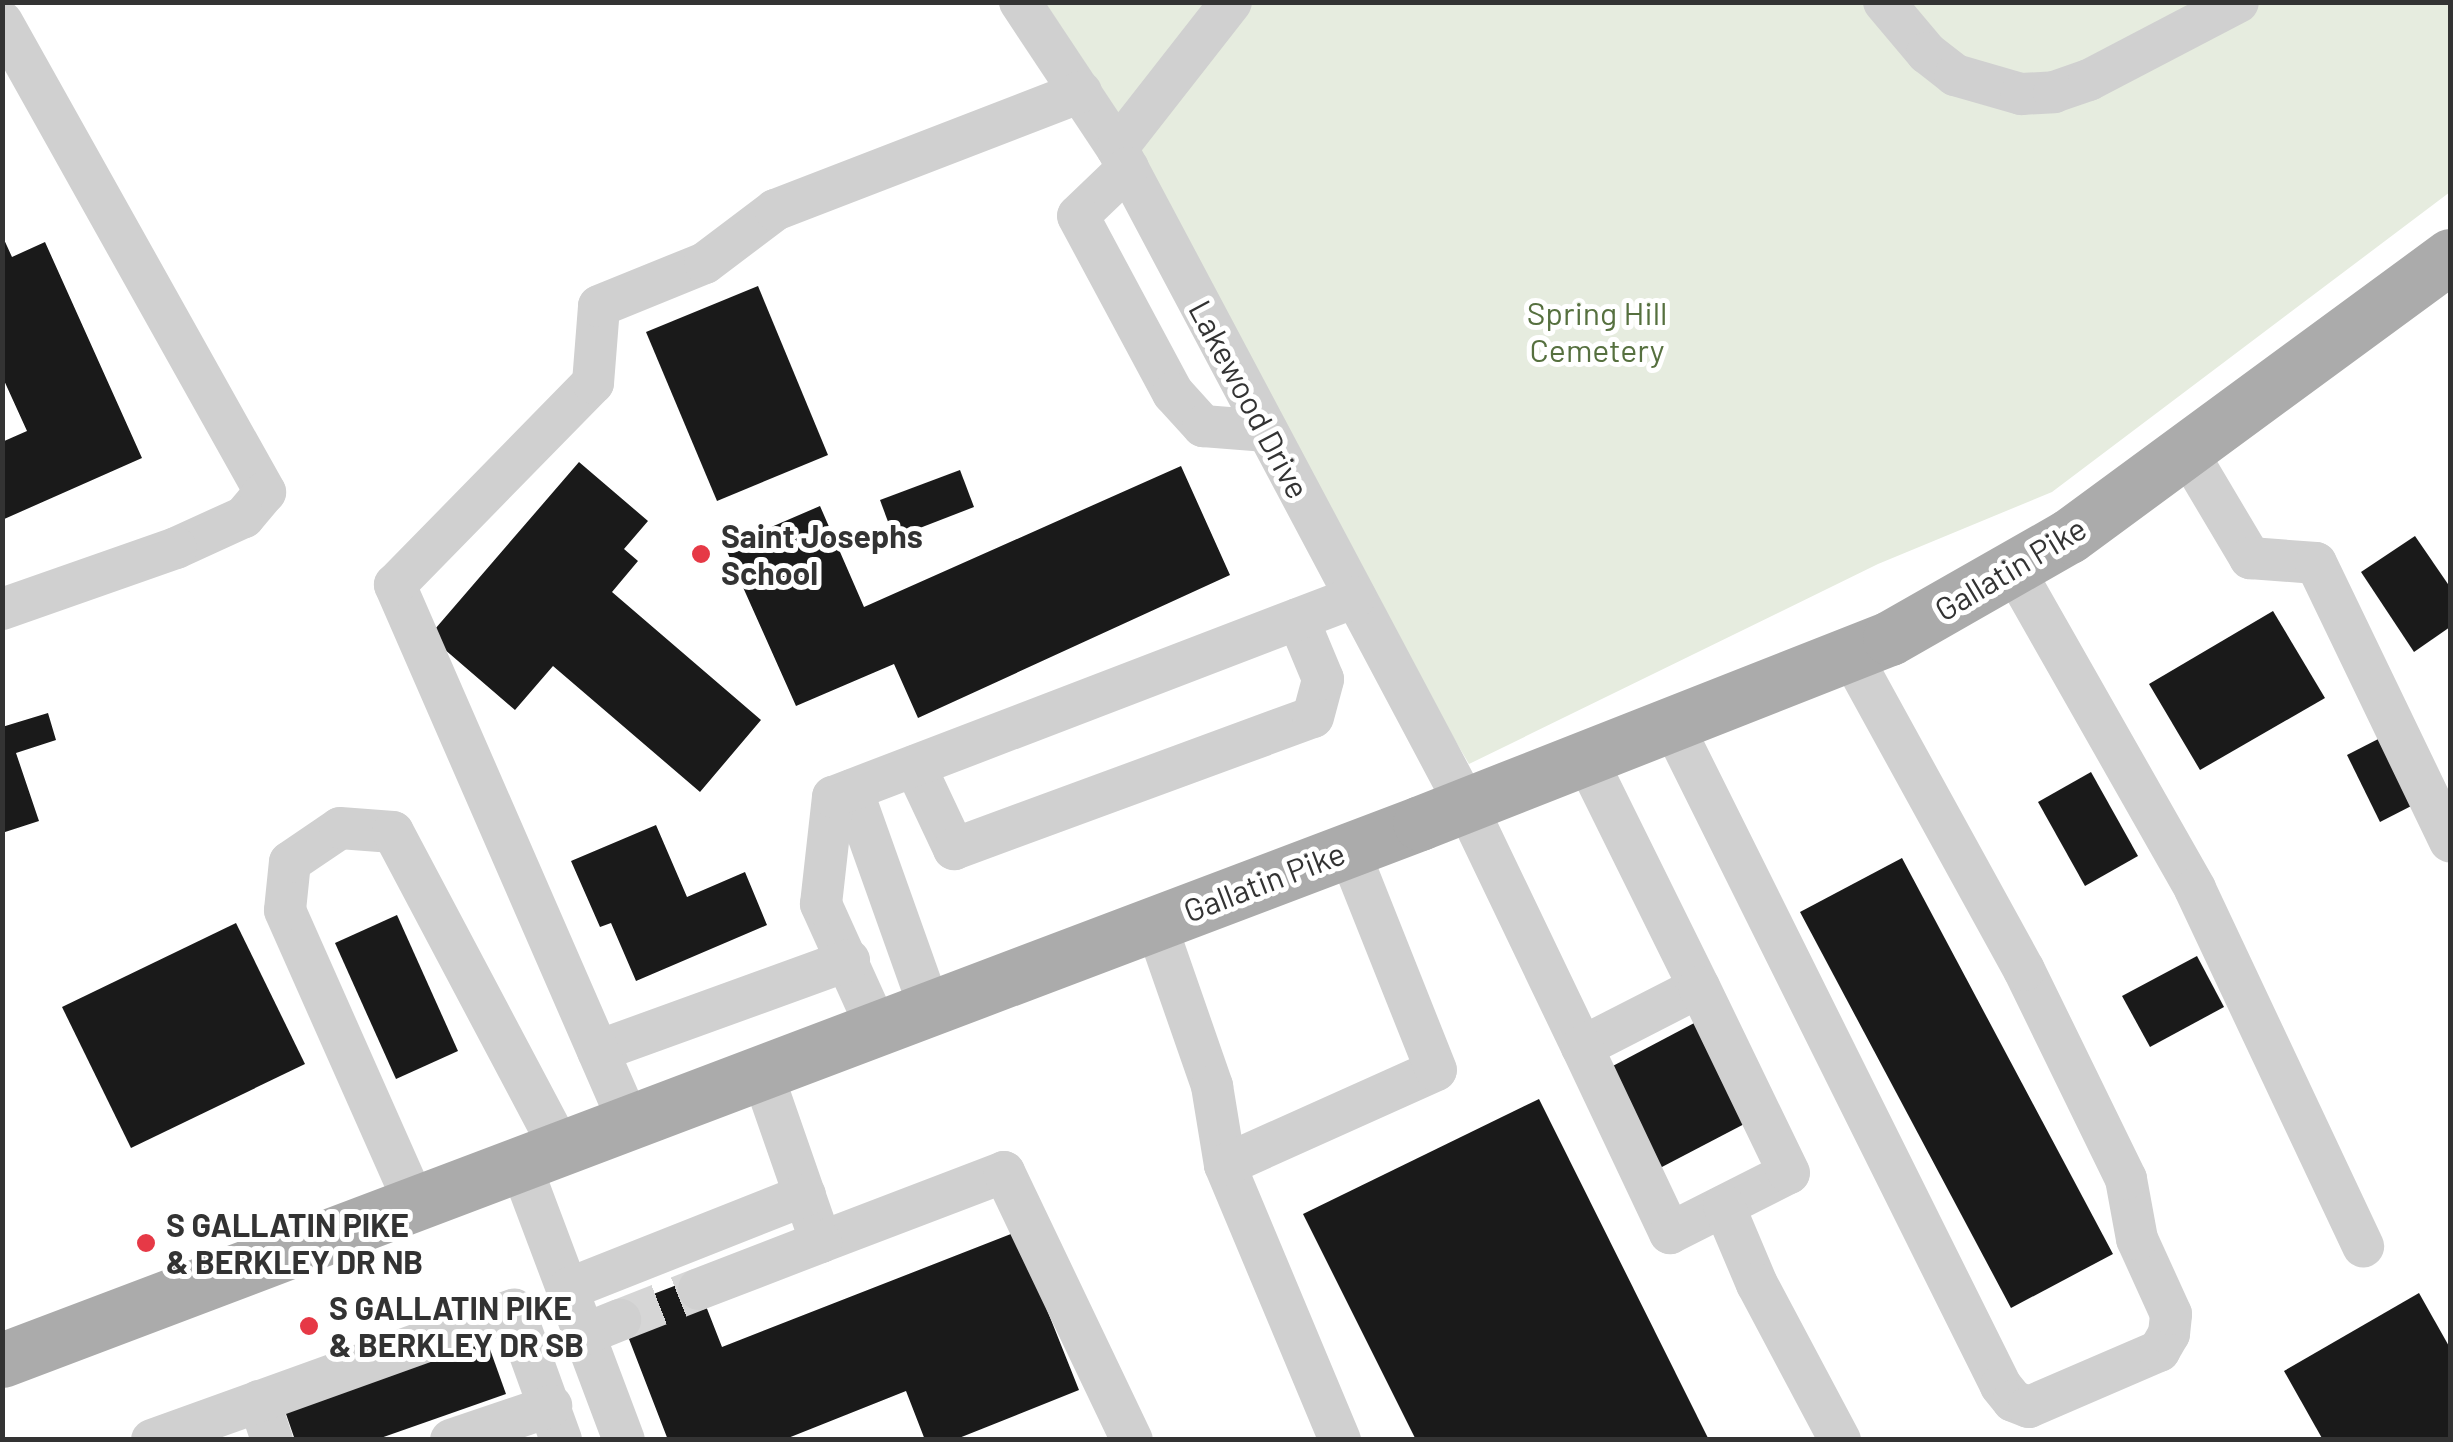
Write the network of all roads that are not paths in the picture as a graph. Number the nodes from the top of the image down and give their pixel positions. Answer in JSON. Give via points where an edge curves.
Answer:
{"nodes":[{"id":1,"x":33,"y":2,"type":"edge"},
{"id":2,"x":1020,"y":2,"type":"edge"},
{"id":3,"x":1232,"y":2,"type":"edge"},
{"id":4,"x":1884,"y":2,"type":"edge"},
{"id":5,"x":2238,"y":2,"type":"edge"},
{"id":6,"x":3,"y":22,"type":"edge"},
{"id":7,"x":1081,"y":92,"type":"junction"},
{"id":8,"x":1123,"y":158,"type":"junction"},
{"id":9,"x":2450,"y":256,"type":"edge"},
{"id":10,"x":1267,"y":431,"type":"junction"},
{"id":11,"x":2186,"y":450,"type":"junction"},
{"id":12,"x":2013,"y":568,"type":"junction"},
{"id":13,"x":1355,"y":597,"type":"junction"},
{"id":14,"x":2,"y":609,"type":"edge"},
{"id":15,"x":1298,"y":619,"type":"junction"},
{"id":16,"x":1850,"y":654,"type":"junction"},
{"id":17,"x":1672,"y":724,"type":"junction"},
{"id":18,"x":1586,"y":758,"type":"junction"},
{"id":19,"x":915,"y":766,"type":"junction"},
{"id":20,"x":852,"y":790,"type":"junction"},
{"id":21,"x":1466,"y":805,"type":"junction"},
{"id":22,"x":2450,"y":841,"type":"edge"},
{"id":23,"x":1348,"y":849,"type":"junction"},
{"id":24,"x":1156,"y":922,"type":"junction"},
{"id":25,"x":848,"y":960,"type":"junction"},
{"id":26,"x":1699,"y":986,"type":"junction"},
{"id":27,"x":929,"y":1006,"type":"junction"},
{"id":28,"x":876,"y":1026,"type":"junction"},
{"id":29,"x":1582,"y":1047,"type":"junction"},
{"id":30,"x":598,"y":1051,"type":"junction"},
{"id":31,"x":761,"y":1070,"type":"junction"},
{"id":32,"x":628,"y":1120,"type":"junction"},
{"id":33,"x":539,"y":1153,"type":"junction"},
{"id":34,"x":1225,"y":1166,"type":"junction"},
{"id":35,"x":805,"y":1195,"type":"junction"},
{"id":36,"x":415,"y":1204,"type":"junction"},
{"id":37,"x":1724,"y":1206,"type":"junction"},
{"id":38,"x":822,"y":1242,"type":"junction"},
{"id":39,"x":2363,"y":1246,"type":"dead end"},
{"id":40,"x":568,"y":1290,"type":"junction"},
{"id":41,"x":699,"y":1290,"type":"tunnel mouth"},
{"id":42,"x":2,"y":1360,"type":"edge"},
{"id":43,"x":265,"y":1420,"type":"edge"},
{"id":44,"x":556,"y":1423,"type":"edge"},
{"id":45,"x":157,"y":1439,"type":"edge"},
{"id":46,"x":451,"y":1440,"type":"edge"},
{"id":47,"x":624,"y":1440,"type":"edge"},
{"id":48,"x":1132,"y":1440,"type":"edge"},
{"id":49,"x":1340,"y":1440,"type":"edge"},
{"id":50,"x":1840,"y":1440,"type":"edge"}],
"edges":[{"from":1,"to":6,"type":"street"},
{"from":2,"to":7,"type":"street","name":"Lakewood Drive"},
{"from":3,"to":8,"type":"street"},
{"from":4,"to":5,"type":"street","via":[[1954,74],[2021,94],[2089,80]]},
{"from":6,"to":14,"type":"street","via":[[265,492],[244,518]]},
{"from":7,"to":8,"type":"street","name":"Lakewood Drive"},
{"from":7,"to":30,"type":"street","via":[[776,210],[705,263],[599,306],[593,383],[395,585]]},
{"from":8,"to":10,"type":"street","name":"Lakewood Drive"},
{"from":8,"to":10,"type":"street","via":[[1078,216],[1173,393],[1202,426]]},
{"from":9,"to":11,"type":"main road","name":"Gallatin Pike"},
{"from":10,"to":13,"type":"street","name":"Lakewood Drive"},
{"from":11,"to":12,"type":"main road","name":"Gallatin Pike","via":[[2069,536]]},
{"from":11,"to":22,"type":"street","via":[[2250,558],[2316,563]]},
{"from":12,"to":16,"type":"main road","name":"Gallatin Pike"},
{"from":12,"to":39,"type":"street","via":[[2195,889]]},
{"from":13,"to":15,"type":"street"},
{"from":13,"to":21,"type":"street","name":"Lakewood Drive"},
{"from":15,"to":19,"type":"street"},
{"from":15,"to":19,"type":"street","via":[[1323,678],[1313,717],[954,849]]},
{"from":16,"to":17,"type":"main road","name":"Gallatin Pike"},
{"from":16,"to":17,"type":"street","via":[[2024,970],[2126,1178],[2136,1239],[2171,1314],[2160,1351],[2029,1407],[2012,1401],[2000,1386]]},
{"from":17,"to":18,"type":"main road","name":"Gallatin Pike"},
{"from":18,"to":21,"type":"main road","name":"Gallatin Pike"},
{"from":18,"to":26,"type":"street"},
{"from":19,"to":20,"type":"street"},
{"from":20,"to":25,"type":"street","via":[[833,797],[821,904]]},
{"from":20,"to":27,"type":"street"},
{"from":21,"to":23,"type":"main road","name":"Gallatin Pike"},
{"from":21,"to":29,"type":"street","name":"Lakewood Drive"},
{"from":23,"to":24,"type":"main road","name":"Gallatin Pike"},
{"from":23,"to":34,"type":"street","via":[[1436,1070]]},
{"from":24,"to":27,"type":"main road","name":"Gallatin Pike"},
{"from":24,"to":34,"type":"street","via":[[1212,1086]]},
{"from":25,"to":28,"type":"street"},
{"from":25,"to":30,"type":"street"},
{"from":26,"to":29,"type":"street"},
{"from":26,"to":37,"type":"street","via":[[1788,1174]]},
{"from":27,"to":28,"type":"main road","name":"Gallatin Pike"},
{"from":28,"to":31,"type":"main road","name":"Gallatin Pike"},
{"from":29,"to":37,"type":"street","name":"Lakewood Drive","via":[[1670,1233]]},
{"from":30,"to":32,"type":"street"},
{"from":31,"to":32,"type":"main road","name":"Gallatin Pike"},
{"from":31,"to":35,"type":"street"},
{"from":32,"to":33,"type":"main road","name":"Gallatin Pike"},
{"from":33,"to":36,"type":"main road","name":"Gallatin Pike"},
{"from":33,"to":36,"type":"street","via":[[393,832],[340,828],[290,862],[284,910]]},
{"from":33,"to":40,"type":"street"},
{"from":34,"to":49,"type":"street"},
{"from":35,"to":38,"type":"street"},
{"from":35,"to":40,"type":"street"},
{"from":36,"to":42,"type":"main road","name":"Gallatin Pike"},
{"from":37,"to":50,"type":"street"},
{"from":38,"to":41,"type":"street"},
{"from":38,"to":48,"type":"street","via":[[1004,1172]]},
{"from":40,"to":47,"type":"street","via":[[602,1327]]},
{"from":43,"to":44,"type":"street","via":[[514,1310]]},
{"from":43,"to":45,"type":"street"},
{"from":44,"to":46,"type":"street"}]}
